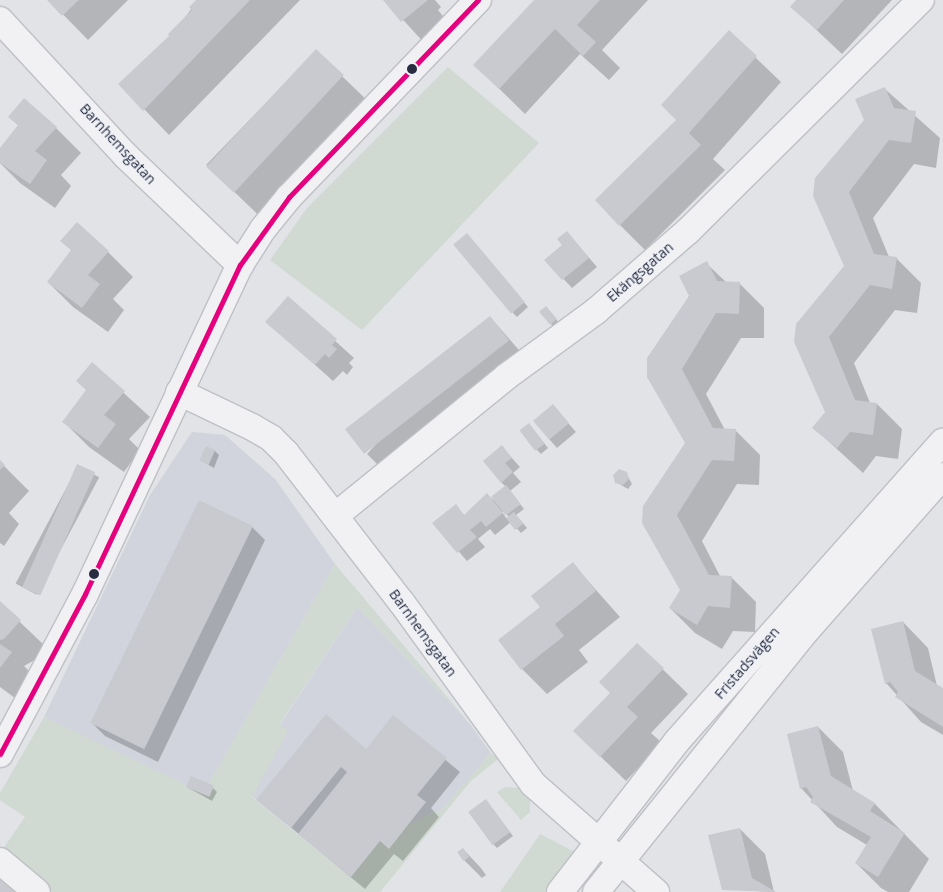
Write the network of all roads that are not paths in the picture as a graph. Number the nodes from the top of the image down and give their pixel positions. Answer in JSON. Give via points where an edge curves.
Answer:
{"nodes":[{"id":1,"x":478,"y":0,"type":"edge"},
{"id":2,"x":920,"y":0,"type":"edge"},
{"id":3,"x":0,"y":20,"type":"edge"},
{"id":4,"x":240,"y":266,"type":"junction"},
{"id":5,"x":179,"y":392,"type":"junction"},
{"id":6,"x":943,"y":442,"type":"edge"},
{"id":7,"x":943,"y":476,"type":"edge"},
{"id":8,"x":335,"y":516,"type":"junction"},
{"id":9,"x":0,"y":754,"type":"edge"},
{"id":10,"x":598,"y":842,"type":"junction"},
{"id":11,"x":0,"y":860,"type":"edge"},
{"id":12,"x":619,"y":862,"type":"junction"},
{"id":13,"x":37,"y":892,"type":"edge"},
{"id":14,"x":560,"y":892,"type":"edge"},
{"id":15,"x":596,"y":892,"type":"edge"},
{"id":16,"x":656,"y":892,"type":"edge"}],
"edges":[{"from":1,"to":4,"type":"street","via":[[289,198],[263,229]]},
{"from":2,"to":8,"type":"street","name":"Ekängsgatan","via":[[681,237],[596,311],[508,376]]},
{"from":3,"to":4,"type":"street","name":"Barnhemsgatan","via":[[126,156]]},
{"from":4,"to":5,"type":"street"},
{"from":5,"to":8,"type":"street","name":"Barnhemsgatan","via":[[271,438]]},
{"from":5,"to":9,"type":"street","via":[[85,594]]},
{"from":6,"to":10,"type":"street","name":"Fristadsvägen","via":[[738,669]]},
{"from":7,"to":12,"type":"street","name":"Fristadsvägen","via":[[807,630]]},
{"from":8,"to":10,"type":"street","name":"Barnhemsgatan","via":[[532,784]]},
{"from":10,"to":12,"type":"street","name":"Barnhemsgatan"},
{"from":10,"to":14,"type":"street","name":"Fristadsvägen"},
{"from":11,"to":13,"type":"street"},
{"from":12,"to":15,"type":"street","name":"Fristadsvägen"},
{"from":12,"to":16,"type":"street","name":"Barnhemsgatan"}]}
